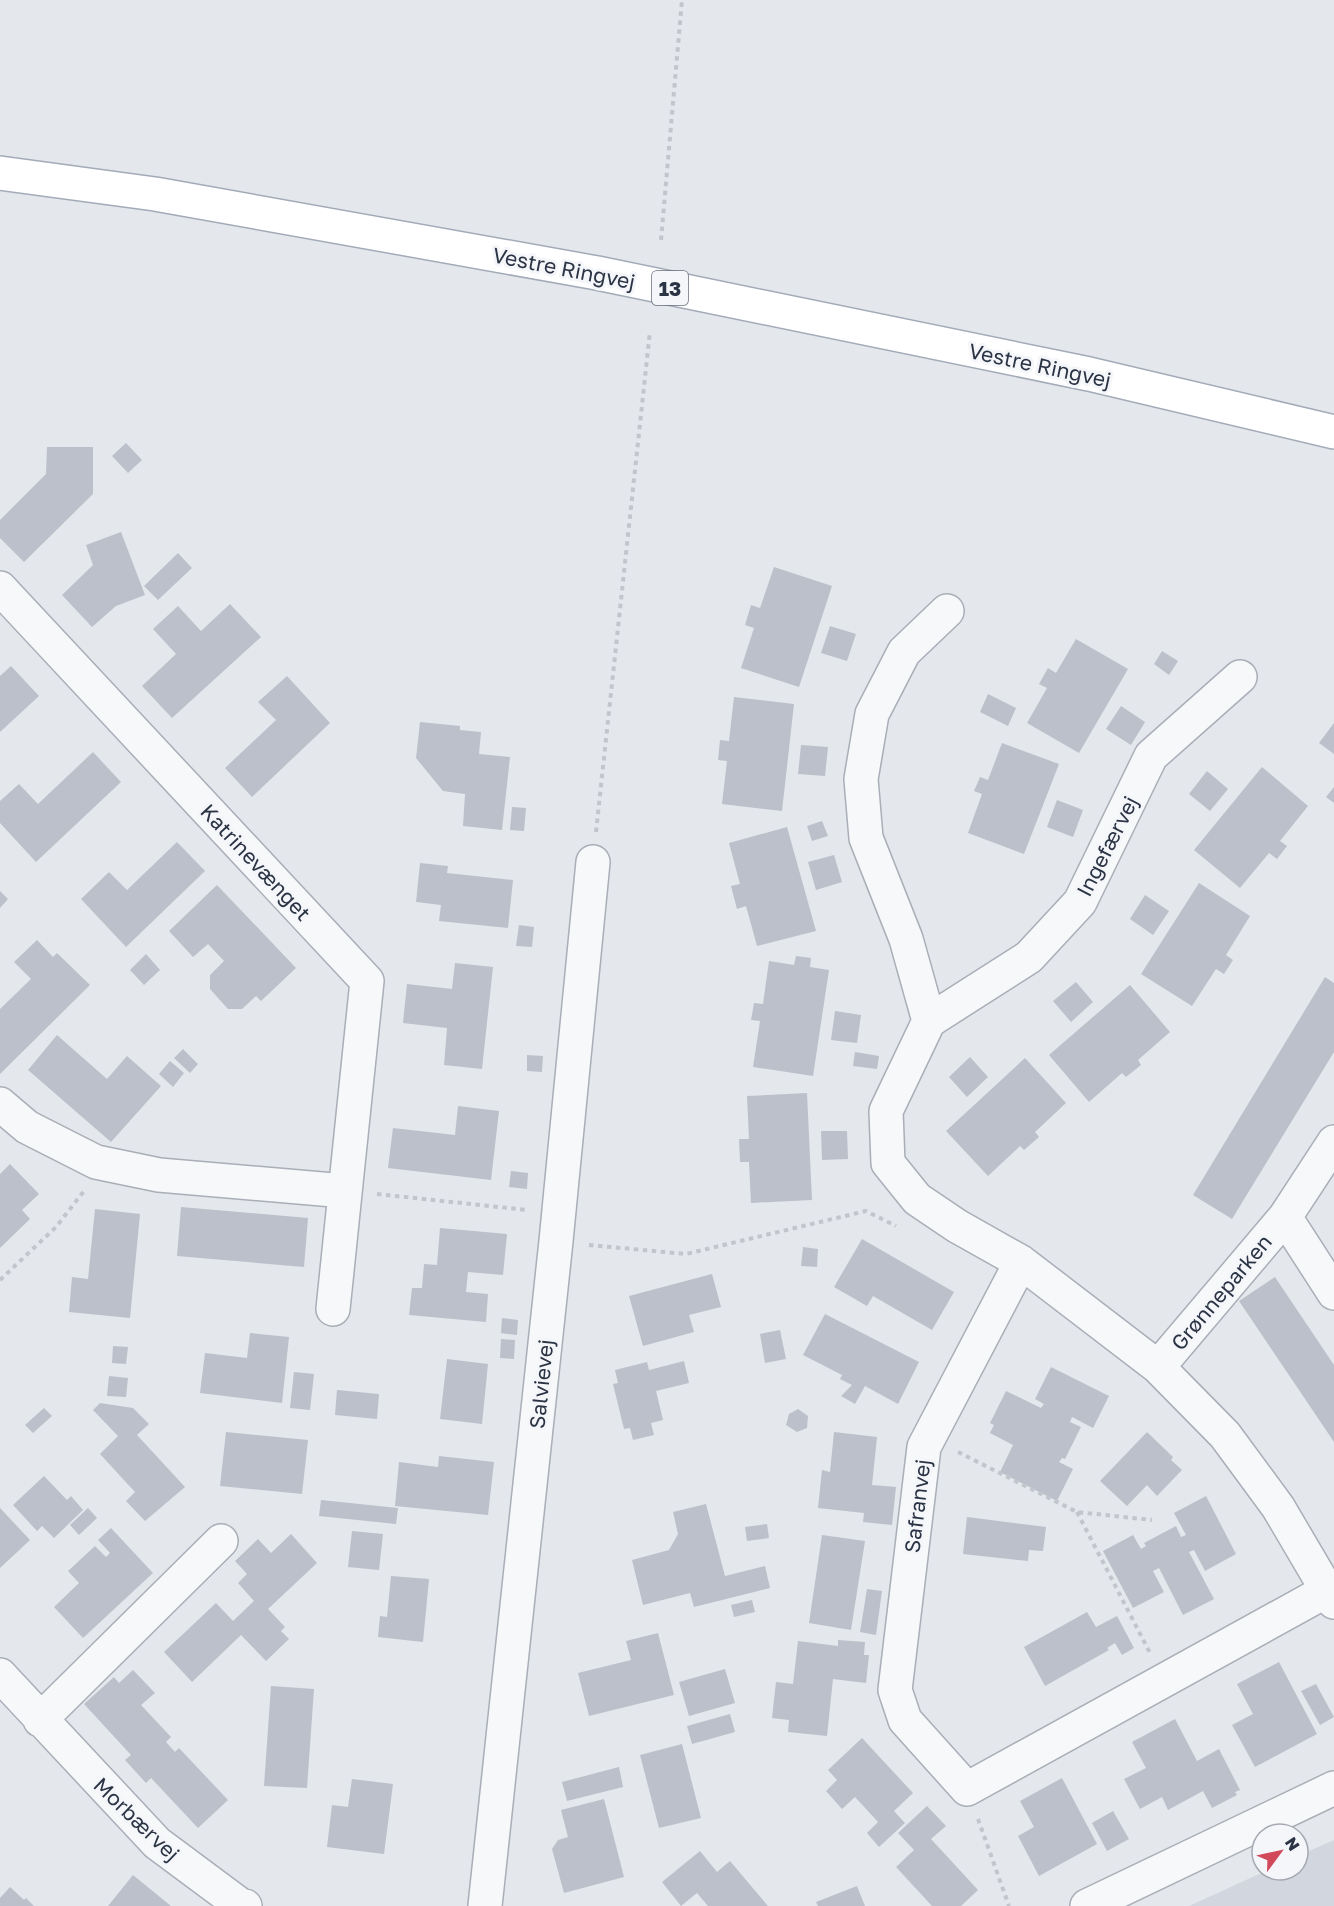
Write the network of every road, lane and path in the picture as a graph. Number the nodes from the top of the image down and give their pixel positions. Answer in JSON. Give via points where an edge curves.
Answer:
{"nodes":[{"id":1,"x":682,"y":0,"type":"edge"},
{"id":2,"x":0,"y":173,"type":"edge"},
{"id":3,"x":661,"y":240,"type":"dead end"},
{"id":4,"x":650,"y":331,"type":"dead end"},
{"id":5,"x":1334,"y":432,"type":"edge"},
{"id":6,"x":0,"y":588,"type":"edge"},
{"id":7,"x":947,"y":612,"type":"dead end"},
{"id":8,"x":1240,"y":677,"type":"dead end"},
{"id":9,"x":593,"y":862,"type":"joint"},
{"id":10,"x":929,"y":1021,"type":"junction"},
{"id":11,"x":0,"y":1104,"type":"edge"},
{"id":12,"x":1334,"y":1142,"type":"edge"},
{"id":13,"x":96,"y":1162,"type":"junction"},
{"id":14,"x":345,"y":1191,"type":"junction"},
{"id":15,"x":1285,"y":1217,"type":"junction"},
{"id":16,"x":557,"y":1227,"type":"junction"},
{"id":17,"x":904,"y":1230,"type":"dead end"},
{"id":18,"x":1021,"y":1262,"type":"junction"},
{"id":19,"x":0,"y":1280,"type":"edge"},
{"id":20,"x":1334,"y":1293,"type":"edge"},
{"id":21,"x":333,"y":1309,"type":"dead end"},
{"id":22,"x":1158,"y":1367,"type":"junction"},
{"id":23,"x":929,"y":1437,"type":"junction"},
{"id":24,"x":1077,"y":1512,"type":"junction"},
{"id":25,"x":1152,"y":1520,"type":"dead end"},
{"id":26,"x":221,"y":1541,"type":"dead end"},
{"id":27,"x":1331,"y":1596,"type":"edge"},
{"id":28,"x":0,"y":1676,"type":"edge"},
{"id":29,"x":1164,"y":1680,"type":"junction"},
{"id":30,"x":40,"y":1720,"type":"junction"},
{"id":31,"x":1334,"y":1788,"type":"edge"},
{"id":32,"x":967,"y":1789,"type":"junction"},
{"id":33,"x":245,"y":1906,"type":"edge"},
{"id":34,"x":485,"y":1906,"type":"edge"},
{"id":35,"x":1009,"y":1906,"type":"edge"},
{"id":36,"x":1087,"y":1906,"type":"edge"}],
"edges":[{"from":1,"to":3,"type":"path"},
{"from":2,"to":5,"type":"main road","name":"Vestre Ringvej","number":"13","via":[[155,194],[597,273],[1089,374]]},
{"from":4,"to":9,"type":"path"},
{"from":6,"to":14,"type":"street","name":"Katrinevænget","via":[[367,981]]},
{"from":7,"to":10,"type":"street","via":[[904,652],[877,704],[861,779],[866,838],[906,939]]},
{"from":8,"to":10,"type":"street","name":"Ingefærvej","via":[[1151,756],[1080,902],[1029,957]]},
{"from":9,"to":16,"type":"street","name":"Salvievej"},
{"from":10,"to":18,"type":"street","via":[[886,1111],[888,1163],[917,1199]]},
{"from":11,"to":13,"type":"street","via":[[27,1127]]},
{"from":12,"to":15,"type":"street","name":"Grønneparken"},
{"from":13,"to":14,"type":"street","via":[[159,1175]]},
{"from":13,"to":19,"type":"path","via":[[83,1194],[56,1227]]},
{"from":14,"to":16,"type":"path"},
{"from":14,"to":21,"type":"street","name":"Katrinevænget"},
{"from":15,"to":20,"type":"street","name":"Grønneparken"},
{"from":15,"to":22,"type":"street","name":"Grønneparken"},
{"from":16,"to":17,"type":"path","via":[[686,1254],[866,1211]]},
{"from":16,"to":34,"type":"street","name":"Salvievej"},
{"from":18,"to":22,"type":"street"},
{"from":18,"to":23,"type":"street","name":"Safranvej"},
{"from":22,"to":27,"type":"street","via":[[1225,1435],[1278,1507]]},
{"from":23,"to":24,"type":"path"},
{"from":23,"to":32,"type":"street","name":"Safranvej","via":[[924,1447],[895,1690],[905,1720]]},
{"from":24,"to":25,"type":"path"},
{"from":24,"to":29,"type":"path"},
{"from":26,"to":30,"type":"street"},
{"from":27,"to":29,"type":"street"},
{"from":28,"to":30,"type":"street","name":"Morbærvej"},
{"from":29,"to":32,"type":"street"},
{"from":30,"to":33,"type":"street","name":"Morbærvej","via":[[157,1843]]},
{"from":31,"to":36,"type":"street"},
{"from":32,"to":35,"type":"path"}]}
